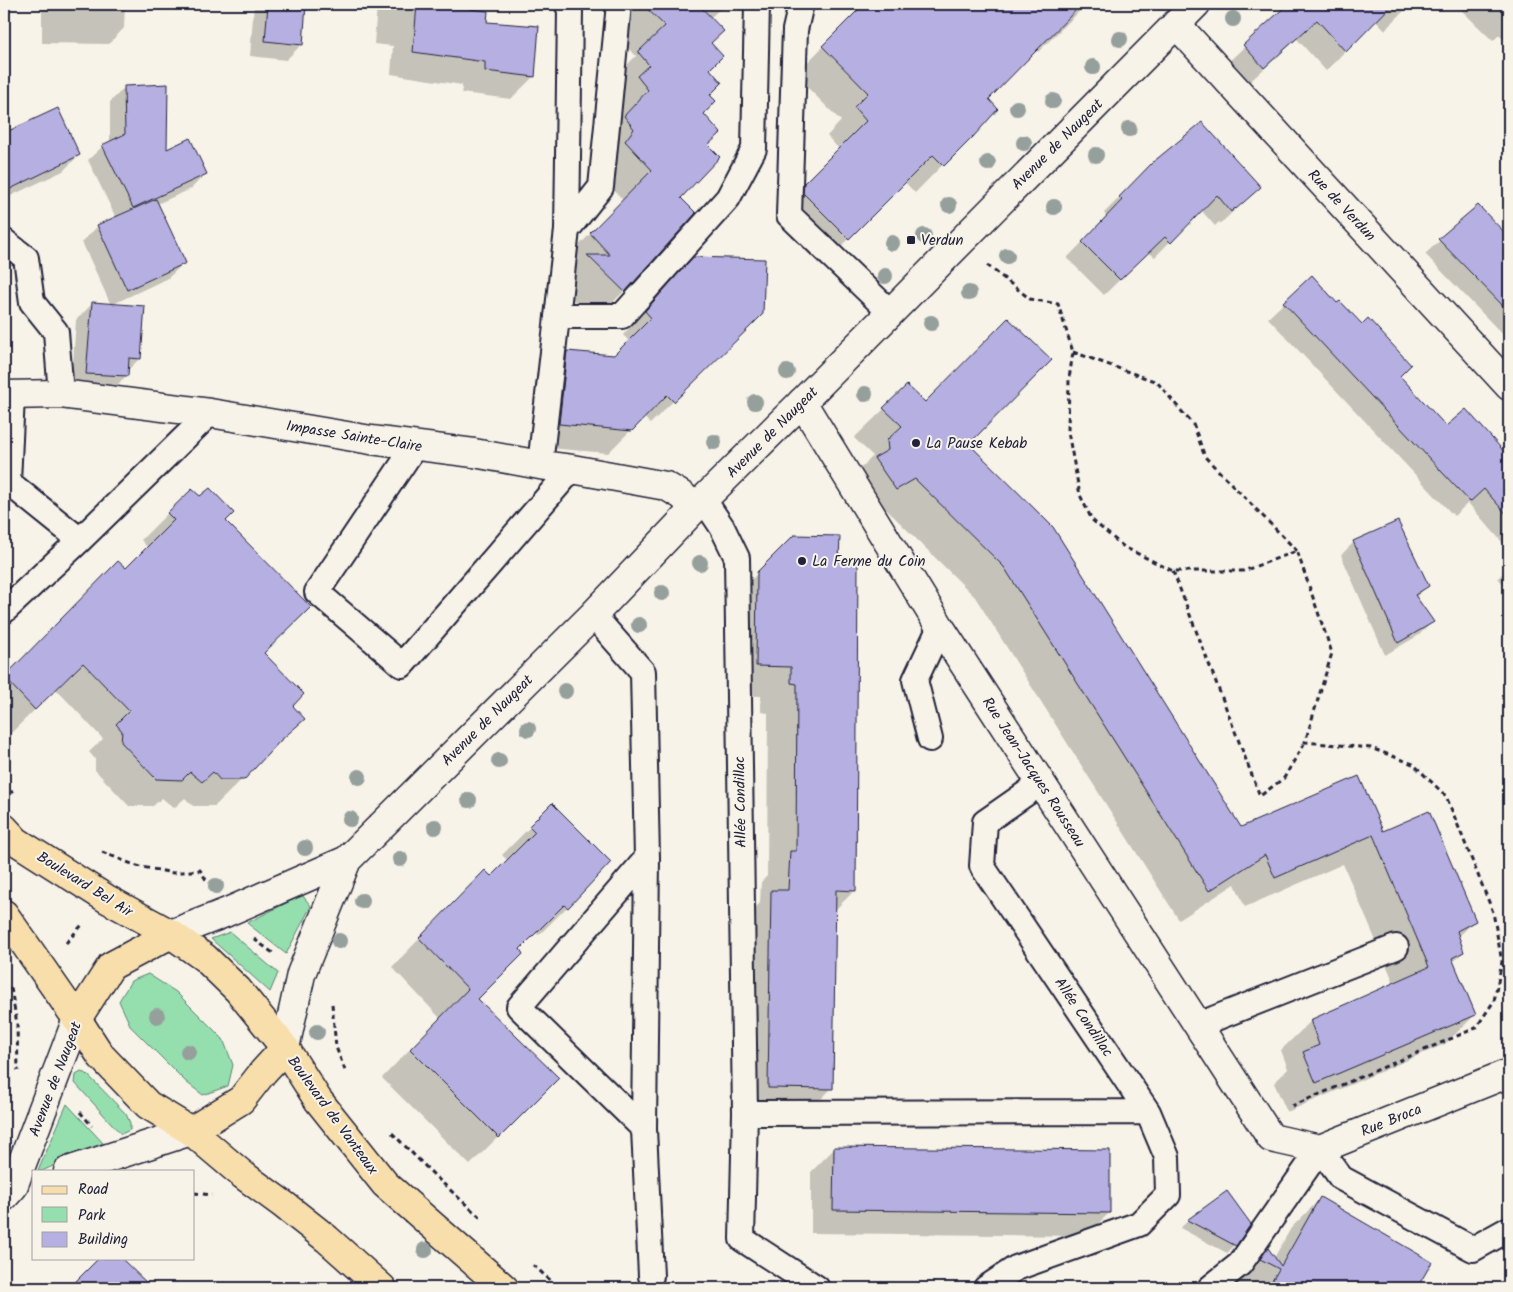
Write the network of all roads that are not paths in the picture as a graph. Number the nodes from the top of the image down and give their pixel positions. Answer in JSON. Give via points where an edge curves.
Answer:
{"nodes":[{"id":1,"x":567,"y":4,"type":"edge"},
{"id":2,"x":620,"y":4,"type":"edge"},
{"id":3,"x":757,"y":4,"type":"edge"},
{"id":4,"x":801,"y":4,"type":"edge"},
{"id":5,"x":1196,"y":4,"type":"edge"},
{"id":6,"x":1176,"y":24,"type":"junction"},
{"id":7,"x":567,"y":230,"type":"junction"},
{"id":8,"x":4,"y":241,"type":"edge"},
{"id":9,"x":890,"y":312,"type":"junction"},
{"id":10,"x":557,"y":316,"type":"junction"},
{"id":11,"x":1509,"y":386,"type":"edge"},
{"id":12,"x":61,"y":394,"type":"junction"},
{"id":13,"x":8,"y":396,"type":"edge"},
{"id":14,"x":802,"y":402,"type":"junction"},
{"id":15,"x":210,"y":412,"type":"junction"},
{"id":16,"x":415,"y":446,"type":"junction"},
{"id":17,"x":540,"y":465,"type":"junction"},
{"id":18,"x":572,"y":469,"type":"junction"},
{"id":19,"x":6,"y":485,"type":"edge"},
{"id":20,"x":699,"y":505,"type":"junction"},
{"id":21,"x":80,"y":540,"type":"junction"},
{"id":22,"x":4,"y":611,"type":"edge"},
{"id":23,"x":593,"y":614,"type":"junction"},
{"id":24,"x":940,"y":627,"type":"junction"},
{"id":25,"x":930,"y":739,"type":"dead end"},
{"id":26,"x":1041,"y":783,"type":"junction"},
{"id":27,"x":4,"y":828,"type":"edge"},
{"id":28,"x":648,"y":858,"type":"junction"},
{"id":29,"x":348,"y":860,"type":"junction"},
{"id":30,"x":4,"y":914,"type":"edge"},
{"id":31,"x":171,"y":934,"type":"junction"},
{"id":32,"x":1396,"y":947,"type":"dead end"},
{"id":33,"x":77,"y":1019,"type":"junction"},
{"id":34,"x":1198,"y":1025,"type":"junction"},
{"id":35,"x":285,"y":1048,"type":"junction"},
{"id":36,"x":1509,"y":1073,"type":"edge"},
{"id":37,"x":1148,"y":1112,"type":"junction"},
{"id":38,"x":745,"y":1113,"type":"junction"},
{"id":39,"x":644,"y":1129,"type":"junction"},
{"id":40,"x":191,"y":1131,"type":"junction"},
{"id":41,"x":1320,"y":1149,"type":"junction"},
{"id":42,"x":71,"y":1170,"type":"edge"},
{"id":43,"x":17,"y":1188,"type":"edge"},
{"id":44,"x":1509,"y":1229,"type":"edge"},
{"id":45,"x":651,"y":1276,"type":"dead end"},
{"id":46,"x":382,"y":1288,"type":"edge"},
{"id":47,"x":504,"y":1288,"type":"edge"},
{"id":48,"x":817,"y":1288,"type":"edge"},
{"id":49,"x":986,"y":1288,"type":"edge"},
{"id":50,"x":1210,"y":1288,"type":"edge"}],
"edges":[{"from":1,"to":7,"type":"lane","via":[[570,10]]},
{"from":2,"to":7,"type":"lane","via":[[601,187]]},
{"from":3,"to":10,"type":"lane","via":[[754,149],[728,198],[622,316]]},
{"from":4,"to":9,"type":"lane","via":[[795,30],[789,214]]},
{"from":5,"to":6,"type":"street","name":"Avenue de Naugeat"},
{"from":6,"to":9,"type":"street","name":"Avenue de Naugeat"},
{"from":6,"to":11,"type":"street","name":"Rue de Verdun"},
{"from":7,"to":10,"type":"lane"},
{"from":8,"to":12,"type":"lane","via":[[26,258],[32,302],[56,332]]},
{"from":9,"to":14,"type":"street","name":"Avenue de Naugeat"},
{"from":10,"to":17,"type":"lane"},
{"from":12,"to":13,"type":"street","name":"Impasse Sainte-Claire"},
{"from":12,"to":15,"type":"street","name":"Impasse Sainte-Claire"},
{"from":13,"to":19,"type":"lane"},
{"from":14,"to":20,"type":"street","name":"Avenue de Naugeat"},
{"from":14,"to":24,"type":"street","name":"Rue Jean-Jacques Rousseau"},
{"from":15,"to":16,"type":"street","name":"Impasse Sainte-Claire"},
{"from":15,"to":21,"type":"lane"},
{"from":16,"to":17,"type":"street","name":"Impasse Sainte-Claire"},
{"from":16,"to":18,"type":"lane","via":[[317,592],[402,665]]},
{"from":17,"to":18,"type":"street","name":"Impasse Sainte-Claire"},
{"from":18,"to":20,"type":"street","name":"Impasse Sainte-Claire","via":[[666,486]]},
{"from":19,"to":21,"type":"lane"},
{"from":20,"to":23,"type":"street","name":"Avenue de Naugeat"},
{"from":20,"to":38,"type":"lane","name":"Allée Condillac","via":[[722,527],[737,558]]},
{"from":21,"to":22,"type":"lane"},
{"from":23,"to":28,"type":"lane","via":[[643,672]]},
{"from":23,"to":29,"type":"street","name":"Avenue de Naugeat"},
{"from":24,"to":25,"type":"lane","via":[[915,680]]},
{"from":24,"to":26,"type":"street","name":"Rue Jean-Jacques Rousseau"},
{"from":26,"to":34,"type":"street","name":"Rue Jean-Jacques Rousseau"},
{"from":26,"to":37,"type":"lane","name":"Allée Condillac","via":[[985,822],[982,866]]},
{"from":27,"to":31,"type":"main road","name":"Boulevard Bel Air","via":[[16,841],[107,899]]},
{"from":28,"to":39,"type":"lane"},
{"from":28,"to":39,"type":"lane","via":[[519,1008]]},
{"from":29,"to":31,"type":"street","name":"Avenue de Naugeat"},
{"from":29,"to":35,"type":"street","name":"Avenue de Naugeat","via":[[301,974]]},
{"from":30,"to":33,"type":"main road"},
{"from":31,"to":33,"type":"main road","name":"Avenue de Naugeat","via":[[111,966]]},
{"from":31,"to":35,"type":"main road","name":"Boulevard de Vanteaux","via":[[205,958],[238,990]]},
{"from":32,"to":34,"type":"lane"},
{"from":33,"to":40,"type":"main road","via":[[100,1056],[148,1105]]},
{"from":33,"to":43,"type":"street","name":"Avenue de Naugeat"},
{"from":34,"to":41,"type":"street","name":"Rue Jean-Jacques Rousseau","via":[[1265,1129]]},
{"from":35,"to":40,"type":"main road","via":[[241,1100]]},
{"from":35,"to":47,"type":"main road","name":"Boulevard de Vanteaux","via":[[318,1100],[385,1184]]},
{"from":36,"to":41,"type":"street","name":"Rue Broca"},
{"from":37,"to":38,"type":"lane"},
{"from":37,"to":49,"type":"lane","name":"Allée Condillac","via":[[1167,1157],[1168,1195],[1139,1224],[1016,1268]]},
{"from":38,"to":48,"type":"lane","name":"Allée Condillac","via":[[742,1239]]},
{"from":39,"to":45,"type":"lane"},
{"from":40,"to":42,"type":"street"},
{"from":40,"to":46,"type":"main road","via":[[327,1239]]},
{"from":41,"to":44,"type":"lane","via":[[1341,1178],[1472,1249]]},
{"from":41,"to":50,"type":"lane","via":[[1240,1264]]}]}
